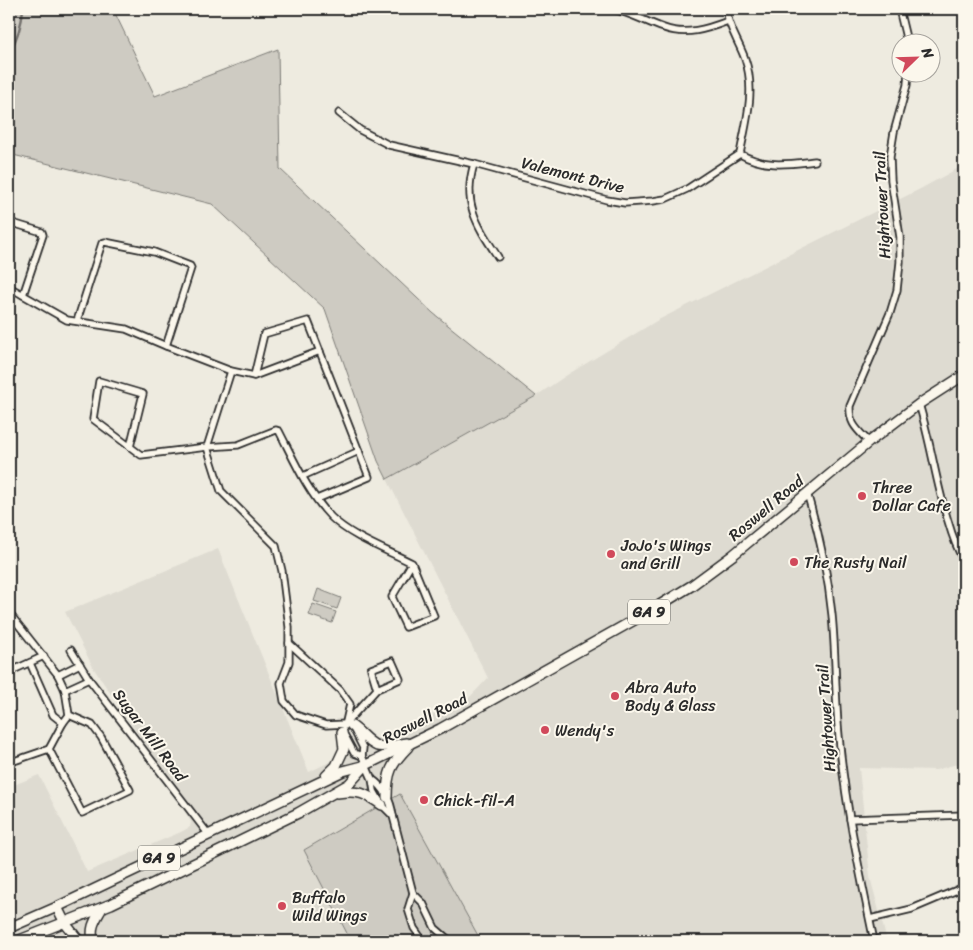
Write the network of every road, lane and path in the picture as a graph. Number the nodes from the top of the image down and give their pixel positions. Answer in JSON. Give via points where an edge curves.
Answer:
{"nodes":[{"id":1,"x":612,"y":9,"type":"edge"},
{"id":2,"x":726,"y":9,"type":"edge"},
{"id":3,"x":899,"y":9,"type":"edge"},
{"id":4,"x":728,"y":21,"type":"junction"},
{"id":5,"x":905,"y":32,"type":"edge"},
{"id":6,"x":906,"y":82,"type":"edge"},
{"id":7,"x":339,"y":114,"type":"dead end"},
{"id":8,"x":740,"y":154,"type":"junction"},
{"id":9,"x":815,"y":161,"type":"dead end"},
{"id":10,"x":474,"y":164,"type":"junction"},
{"id":11,"x":9,"y":222,"type":"edge"},
{"id":12,"x":498,"y":257,"type":"dead end"},
{"id":13,"x":9,"y":287,"type":"edge"},
{"id":14,"x":23,"y":295,"type":"junction"},
{"id":15,"x":77,"y":321,"type":"junction"},
{"id":16,"x":166,"y":346,"type":"junction"},
{"id":17,"x":320,"y":352,"type":"junction"},
{"id":18,"x":231,"y":371,"type":"junction"},
{"id":19,"x":964,"y":375,"type":"edge"},
{"id":20,"x":254,"y":376,"type":"junction"},
{"id":21,"x":919,"y":404,"type":"junction"},
{"id":22,"x":869,"y":442,"type":"junction"},
{"id":23,"x":130,"y":447,"type":"junction"},
{"id":24,"x":207,"y":447,"type":"junction"},
{"id":25,"x":359,"y":451,"type":"junction"},
{"id":26,"x":303,"y":476,"type":"junction"},
{"id":27,"x":807,"y":493,"type":"junction"},
{"id":28,"x":317,"y":499,"type":"junction"},
{"id":29,"x":964,"y":561,"type":"edge"},
{"id":30,"x":412,"y":563,"type":"junction"},
{"id":31,"x":9,"y":613,"type":"edge"},
{"id":32,"x":290,"y":643,"type":"junction"},
{"id":33,"x":71,"y":650,"type":"dead end"},
{"id":34,"x":44,"y":656,"type":"junction"},
{"id":35,"x":30,"y":663,"type":"junction"},
{"id":36,"x":80,"y":664,"type":"junction"},
{"id":37,"x":9,"y":672,"type":"edge"},
{"id":38,"x":58,"y":675,"type":"junction"},
{"id":39,"x":89,"y":679,"type":"junction"},
{"id":40,"x":377,"y":689,"type":"junction"},
{"id":41,"x":66,"y":690,"type":"junction"},
{"id":42,"x":68,"y":715,"type":"junction"},
{"id":43,"x":63,"y":723,"type":"junction"},
{"id":44,"x":346,"y":727,"type":"junction"},
{"id":45,"x":413,"y":742,"type":"junction"},
{"id":46,"x":49,"y":749,"type":"junction"},
{"id":47,"x":9,"y":761,"type":"edge"},
{"id":48,"x":364,"y":761,"type":"junction"},
{"id":49,"x":372,"y":779,"type":"junction"},
{"id":50,"x":322,"y":781,"type":"junction"},
{"id":51,"x":332,"y":794,"type":"junction"},
{"id":52,"x":385,"y":801,"type":"junction"},
{"id":53,"x":964,"y":815,"type":"edge"},
{"id":54,"x":393,"y":816,"type":"junction"},
{"id":55,"x":850,"y":819,"type":"junction"},
{"id":56,"x":209,"y":835,"type":"junction"},
{"id":57,"x":964,"y":887,"type":"edge"},
{"id":58,"x":413,"y":893,"type":"junction"},
{"id":59,"x":57,"y":908,"type":"junction"},
{"id":60,"x":102,"y":908,"type":"junction"},
{"id":61,"x":870,"y":919,"type":"junction"},
{"id":62,"x":65,"y":923,"type":"junction"},
{"id":63,"x":9,"y":928,"type":"edge"},
{"id":64,"x":18,"y":941,"type":"edge"},
{"id":65,"x":79,"y":941,"type":"edge"},
{"id":66,"x":93,"y":941,"type":"edge"},
{"id":67,"x":423,"y":941,"type":"edge"},
{"id":68,"x":450,"y":941,"type":"edge"},
{"id":69,"x":874,"y":941,"type":"edge"}],
"edges":[{"from":1,"to":4,"type":"street","via":[[676,31],[701,31]]},
{"from":2,"to":4,"type":"street"},
{"from":3,"to":5,"type":"street"},
{"from":4,"to":8,"type":"street","via":[[745,58],[750,87],[750,105]]},
{"from":6,"to":22,"type":"street","name":"Hightower Trail","via":[[890,157],[900,237],[897,290],[890,314],[850,406],[849,416],[853,425]]},
{"from":7,"to":10,"type":"street","name":"Valemont Drive","via":[[360,130],[389,145]]},
{"from":8,"to":9,"type":"street","via":[[768,164]]},
{"from":8,"to":10,"type":"street","name":"Valemont Drive","via":[[686,189],[665,199],[640,203],[607,200]]},
{"from":10,"to":12,"type":"street","via":[[469,187],[472,210],[479,228]]},
{"from":11,"to":14,"type":"street","via":[[43,235]]},
{"from":13,"to":14,"type":"street"},
{"from":14,"to":15,"type":"street","via":[[67,320]]},
{"from":15,"to":16,"type":"street","via":[[126,329]]},
{"from":15,"to":16,"type":"street","via":[[102,243],[154,252],[191,268]]},
{"from":16,"to":18,"type":"street"},
{"from":17,"to":20,"type":"street"},
{"from":17,"to":20,"type":"street","via":[[308,320],[264,334]]},
{"from":17,"to":25,"type":"street"},
{"from":18,"to":20,"type":"street"},
{"from":18,"to":24,"type":"street"},
{"from":19,"to":21,"type":"main road","name":"Roswell Road","number":"GA 9"},
{"from":21,"to":22,"type":"main road","name":"Roswell Road","number":"GA 9"},
{"from":21,"to":29,"type":"street","via":[[946,516]]},
{"from":22,"to":27,"type":"main road","name":"Roswell Road","number":"GA 9"},
{"from":23,"to":23,"type":"street","via":[[93,419],[100,381],[143,394]]},
{"from":23,"to":24,"type":"street","via":[[141,455]]},
{"from":24,"to":26,"type":"street","via":[[238,445],[276,430]]},
{"from":24,"to":32,"type":"street","via":[[221,491],[276,546]]},
{"from":25,"to":26,"type":"street"},
{"from":25,"to":28,"type":"street","via":[[368,477]]},
{"from":26,"to":28,"type":"street"},
{"from":27,"to":45,"type":"main road","name":"Roswell Road","number":"GA 9","via":[[691,586]]},
{"from":27,"to":55,"type":"street","name":"Hightower Trail","via":[[830,594],[839,735]]},
{"from":28,"to":30,"type":"street","via":[[349,531]]},
{"from":30,"to":30,"type":"street","via":[[392,597],[406,627],[434,616]]},
{"from":31,"to":34,"type":"street"},
{"from":32,"to":44,"type":"street","via":[[340,690],[350,704]]},
{"from":32,"to":44,"type":"street","via":[[289,662],[281,683],[284,701],[296,715],[326,725]]},
{"from":33,"to":36,"type":"street","name":"Sugar Mill Road"},
{"from":34,"to":35,"type":"street"},
{"from":34,"to":38,"type":"street"},
{"from":35,"to":37,"type":"street"},
{"from":35,"to":43,"type":"street","via":[[53,715]]},
{"from":36,"to":38,"type":"street"},
{"from":36,"to":39,"type":"street","name":"Sugar Mill Road"},
{"from":38,"to":41,"type":"street"},
{"from":39,"to":41,"type":"street"},
{"from":39,"to":56,"type":"street","name":"Sugar Mill Road"},
{"from":40,"to":40,"type":"street","via":[[371,669],[392,661],[400,679]]},
{"from":40,"to":44,"type":"street"},
{"from":41,"to":42,"type":"street"},
{"from":42,"to":43,"type":"street"},
{"from":42,"to":46,"type":"street","via":[[92,725],[102,737],[130,790],[82,813]]},
{"from":43,"to":46,"type":"street"},
{"from":44,"to":45,"type":"main road","via":[[359,730],[378,746]]},
{"from":44,"to":48,"type":"street","via":[[354,753]]},
{"from":44,"to":48,"type":"street","via":[[363,748]]},
{"from":44,"to":50,"type":"main road","via":[[344,749],[336,766]]},
{"from":45,"to":48,"type":"main road","name":"Roswell Road","number":"GA 9"},
{"from":45,"to":52,"type":"main road","via":[[398,756],[390,770]]},
{"from":46,"to":47,"type":"street"},
{"from":48,"to":49,"type":"street"},
{"from":48,"to":50,"type":"main road","name":"Roswell Road","number":"GA 9"},
{"from":48,"to":51,"type":"main road","name":"Roswell Road","number":"GA 9","via":[[348,784]]},
{"from":49,"to":52,"type":"street","via":[[374,791]]},
{"from":49,"to":52,"type":"street","via":[[380,784]]},
{"from":50,"to":56,"type":"main road","name":"Roswell Road","number":"GA 9"},
{"from":51,"to":52,"type":"main road","via":[[362,792]]},
{"from":51,"to":60,"type":"main road","name":"Roswell Road","number":"GA 9","via":[[259,833]]},
{"from":52,"to":54,"type":"street"},
{"from":52,"to":54,"type":"street","via":[[391,803]]},
{"from":53,"to":55,"type":"street"},
{"from":54,"to":58,"type":"street"},
{"from":55,"to":61,"type":"street","name":"Hightower Trail"},
{"from":56,"to":59,"type":"main road","name":"Roswell Road","number":"GA 9"},
{"from":57,"to":61,"type":"street","via":[[912,909]]},
{"from":58,"to":67,"type":"street","via":[[408,909],[414,928]]},
{"from":58,"to":68,"type":"street","via":[[423,903],[435,928]]},
{"from":59,"to":62,"type":"main road"},
{"from":59,"to":63,"type":"main road","name":"Roswell Road","number":"GA 9"},
{"from":60,"to":62,"type":"main road","name":"Roswell Road","number":"GA 9"},
{"from":60,"to":66,"type":"main road","via":[[91,932]]},
{"from":61,"to":69,"type":"street","name":"Hightower Trail"},
{"from":62,"to":64,"type":"main road","name":"Roswell Road","number":"GA 9"},
{"from":62,"to":65,"type":"main road"}]}
